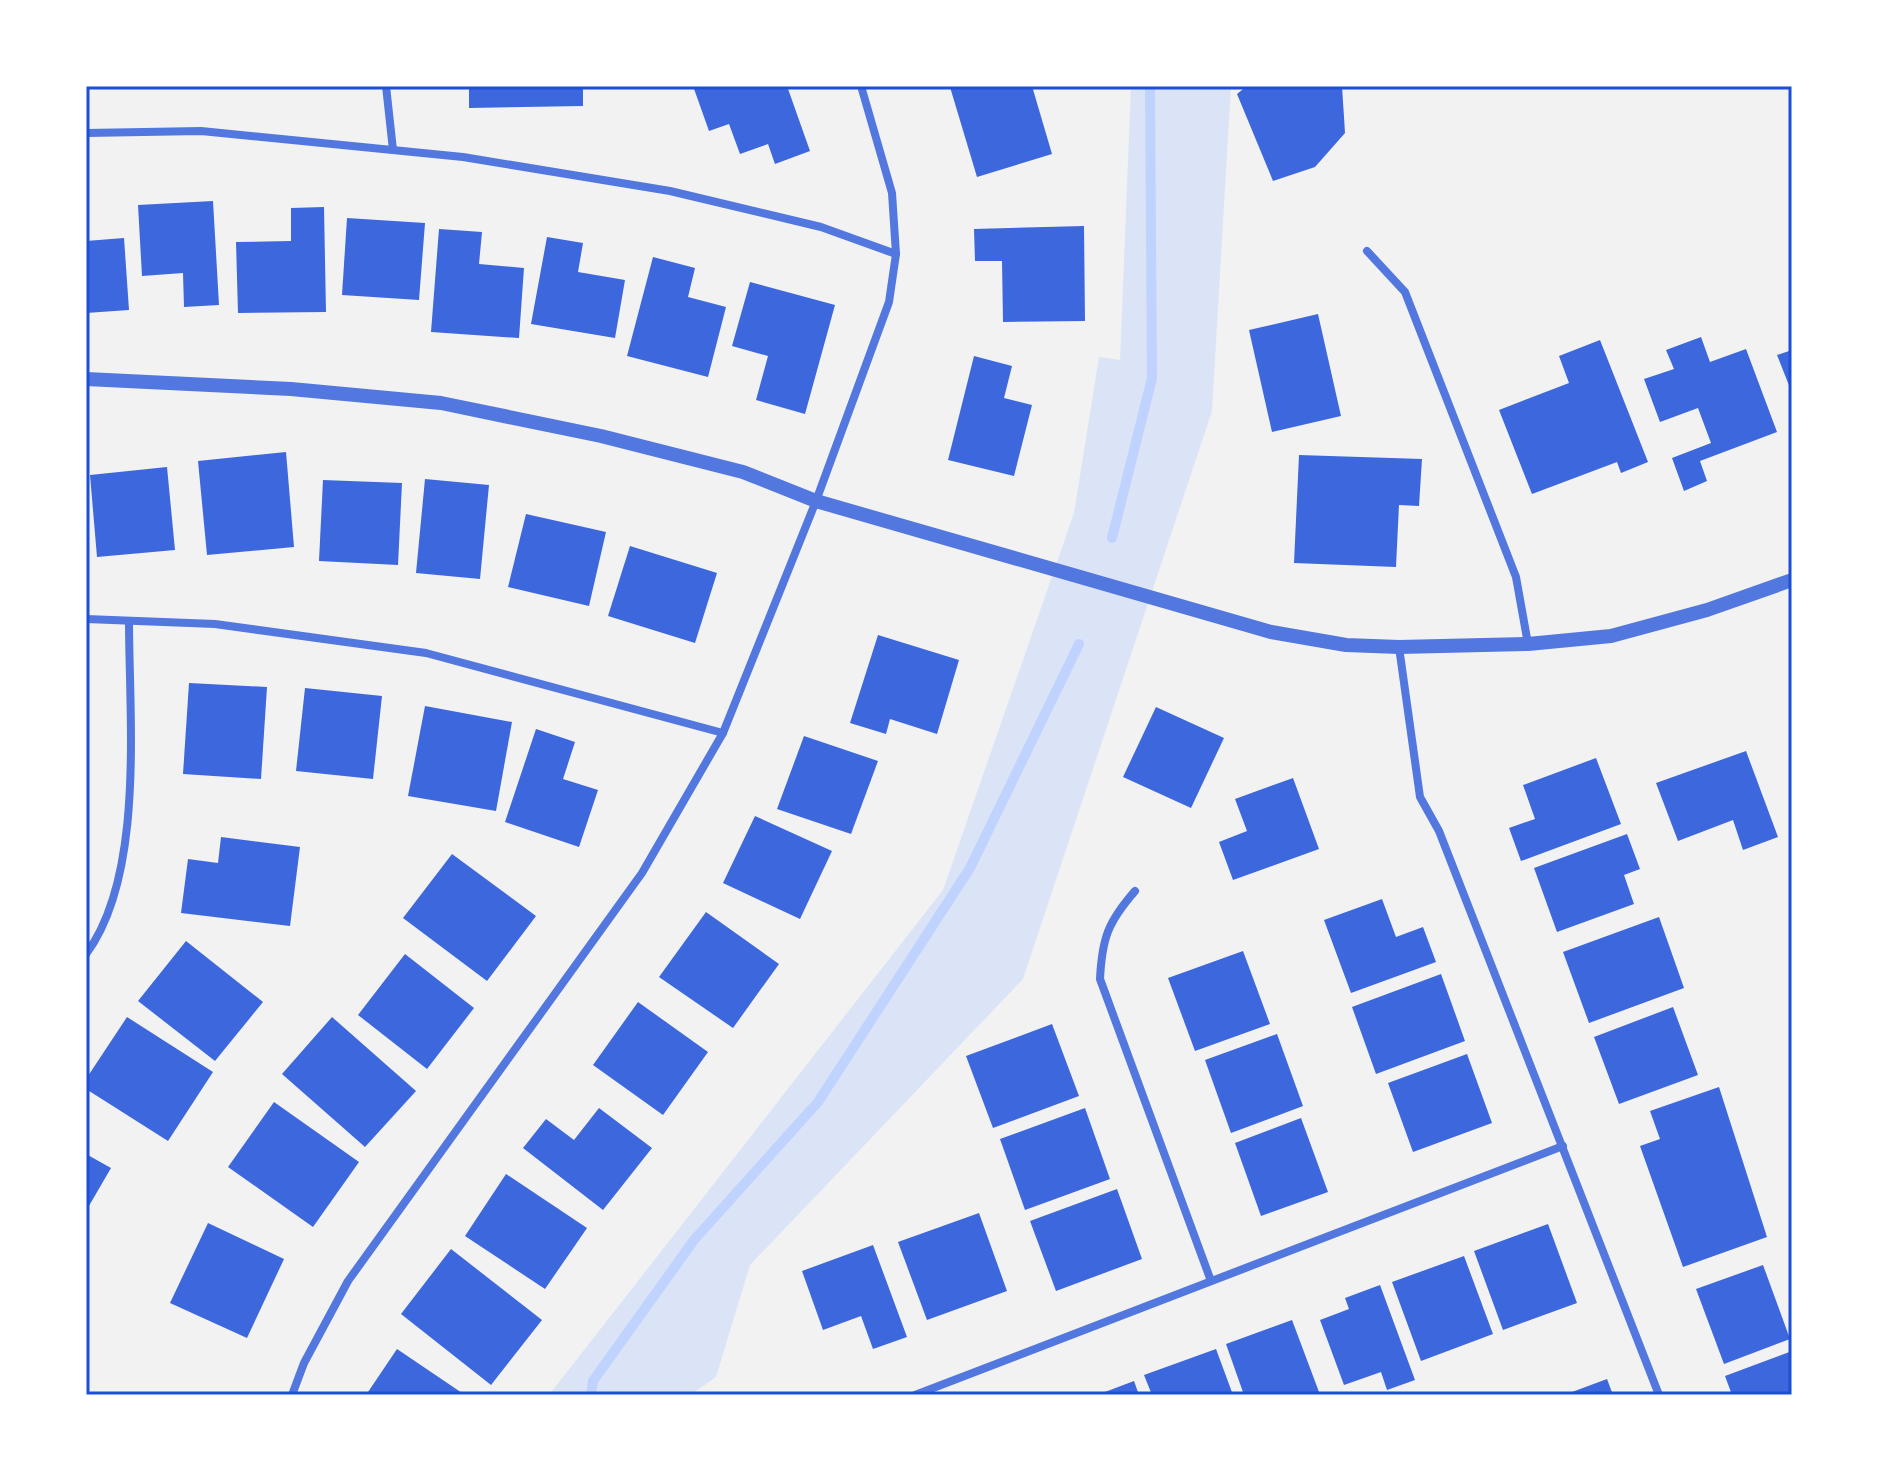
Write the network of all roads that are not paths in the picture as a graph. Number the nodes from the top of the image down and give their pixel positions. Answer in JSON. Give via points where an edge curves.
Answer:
{"nodes":[{"id":1,"x":386,"y":86,"type":"edge"},
{"id":2,"x":861,"y":86,"type":"edge"},
{"id":3,"x":86,"y":133,"type":"edge"},
{"id":4,"x":393,"y":150,"type":"junction"},
{"id":5,"x":1367,"y":251,"type":"dead end"},
{"id":6,"x":896,"y":254,"type":"junction"},
{"id":7,"x":86,"y":379,"type":"edge"},
{"id":8,"x":816,"y":501,"type":"junction"},
{"id":9,"x":1792,"y":580,"type":"edge"},
{"id":10,"x":86,"y":619,"type":"edge"},
{"id":11,"x":129,"y":621,"type":"junction"},
{"id":12,"x":1528,"y":644,"type":"junction"},
{"id":13,"x":1399,"y":647,"type":"junction"},
{"id":14,"x":723,"y":733,"type":"junction"},
{"id":15,"x":1135,"y":891,"type":"dead end"},
{"id":16,"x":86,"y":954,"type":"edge"},
{"id":17,"x":1563,"y":1146,"type":"junction"},
{"id":18,"x":1211,"y":1281,"type":"junction"},
{"id":19,"x":292,"y":1395,"type":"edge"},
{"id":20,"x":915,"y":1395,"type":"edge"},
{"id":21,"x":1659,"y":1395,"type":"edge"}],
"edges":[{"from":1,"to":4,"type":"street"},
{"from":2,"to":6,"type":"street","via":[[892,193]]},
{"from":3,"to":4,"type":"street","via":[[201,131]]},
{"from":4,"to":6,"type":"street","via":[[670,191],[821,227]]},
{"from":5,"to":12,"type":"street","via":[[1405,292],[1516,577]]},
{"from":6,"to":8,"type":"street","via":[[889,302]]},
{"from":7,"to":8,"type":"street","via":[[441,403],[743,472]]},
{"from":8,"to":13,"type":"street","via":[[1271,632],[1346,645]]},
{"from":8,"to":14,"type":"street"},
{"from":9,"to":12,"type":"street","via":[[1611,636]]},
{"from":10,"to":11,"type":"street"},
{"from":11,"to":14,"type":"street","via":[[215,624],[426,653]]},
{"from":11,"to":16,"type":"street","via":[[128,824],[117,882],[97,940]]},
{"from":12,"to":13,"type":"street"},
{"from":13,"to":17,"type":"street","via":[[1420,797],[1439,831]]},
{"from":14,"to":19,"type":"street","via":[[642,873],[348,1281]]},
{"from":15,"to":18,"type":"street","via":[[1102,941],[1100,979]]},
{"from":17,"to":18,"type":"street"},
{"from":17,"to":21,"type":"street"},
{"from":18,"to":20,"type":"street"}]}
